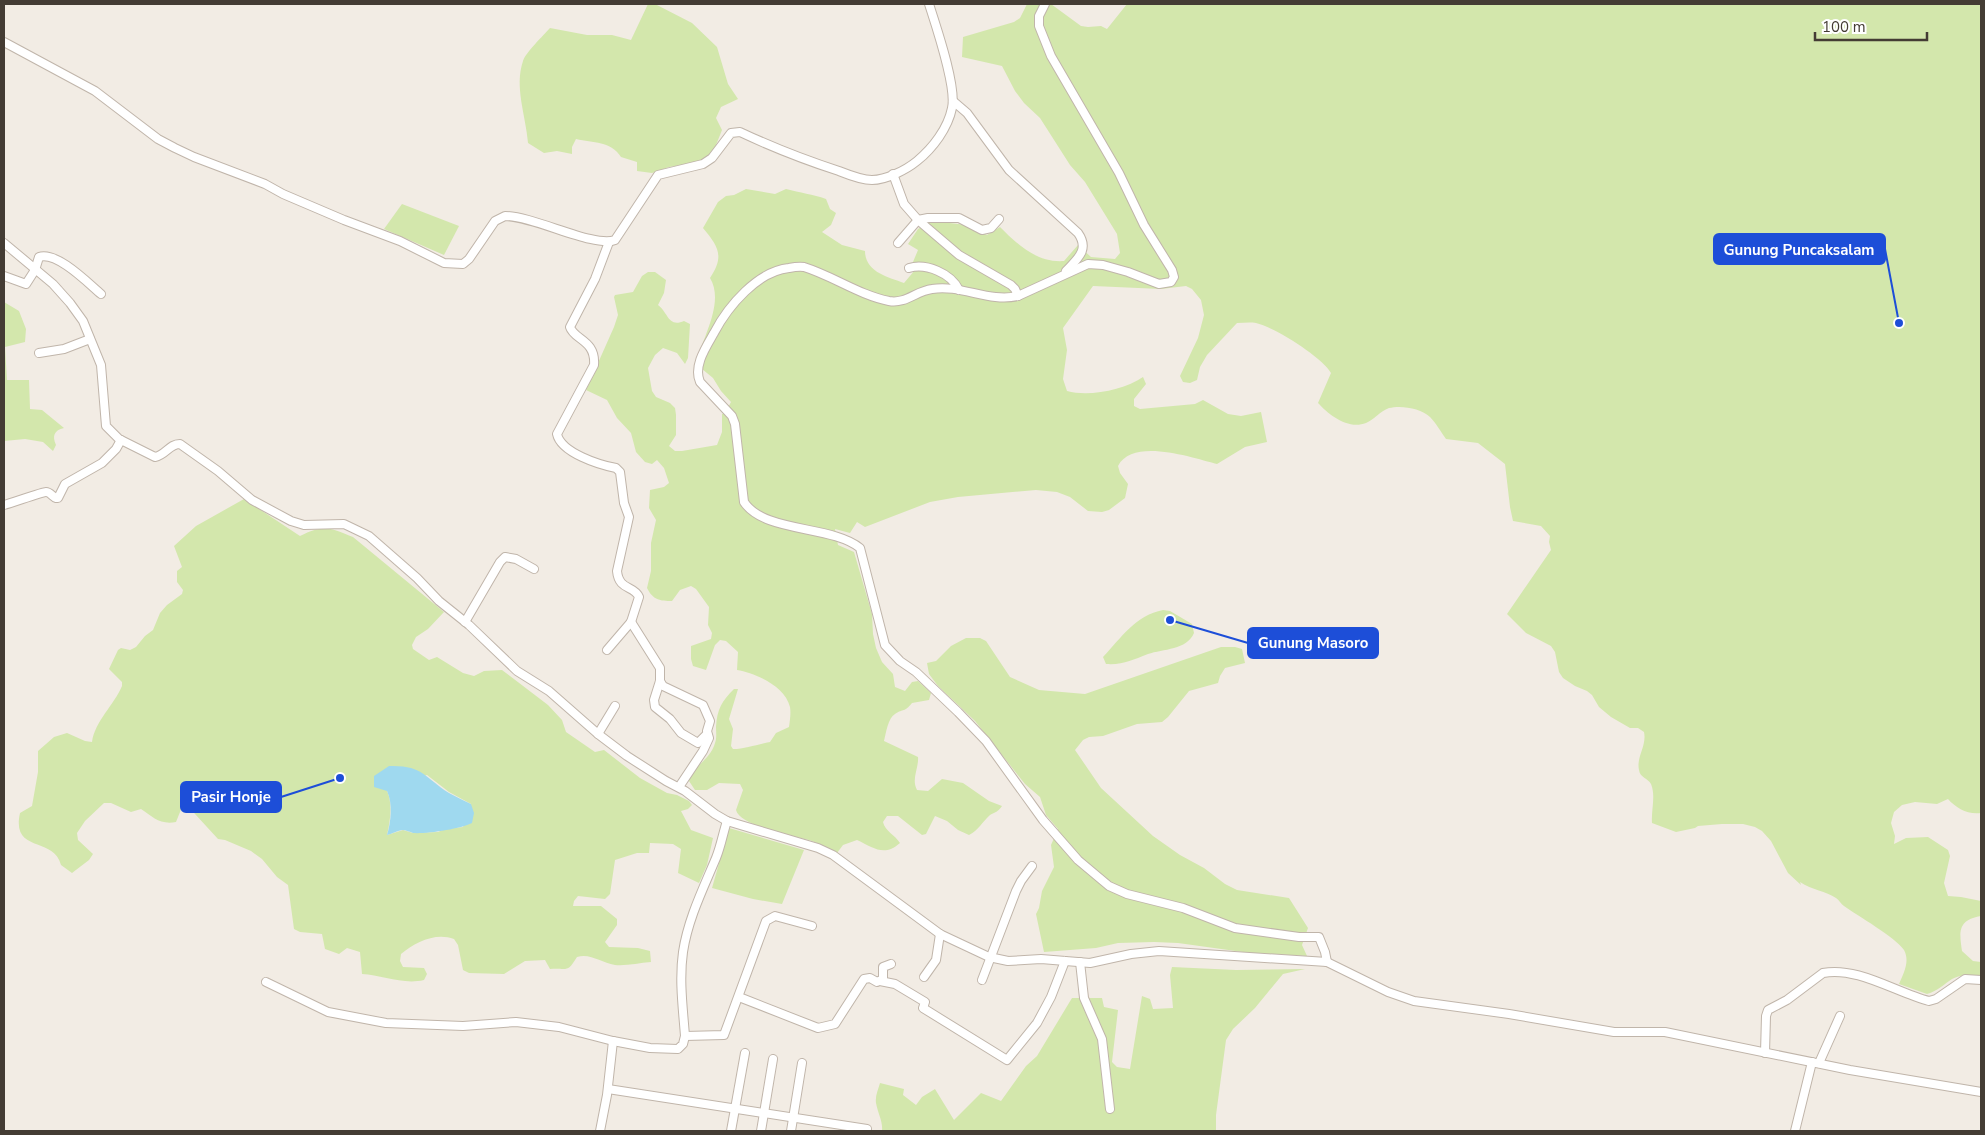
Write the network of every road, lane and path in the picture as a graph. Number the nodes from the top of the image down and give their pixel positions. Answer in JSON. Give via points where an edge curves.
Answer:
{"nodes":[{"id":1,"x":929,"y":4,"type":"edge"},
{"id":2,"x":1045,"y":4,"type":"edge"},
{"id":3,"x":4,"y":42,"type":"edge"},
{"id":4,"x":953,"y":101,"type":"junction"},
{"id":5,"x":892,"y":174,"type":"junction"},
{"id":6,"x":999,"y":219,"type":"dead end"},
{"id":7,"x":918,"y":220,"type":"junction"},
{"id":8,"x":609,"y":242,"type":"junction"},
{"id":9,"x":4,"y":243,"type":"edge"},
{"id":10,"x":898,"y":243,"type":"dead end"},
{"id":11,"x":909,"y":268,"type":"dead end"},
{"id":12,"x":35,"y":270,"type":"junction"},
{"id":13,"x":4,"y":276,"type":"edge"},
{"id":14,"x":1061,"y":277,"type":"junction"},
{"id":15,"x":959,"y":290,"type":"junction"},
{"id":16,"x":101,"y":294,"type":"dead end"},
{"id":17,"x":1018,"y":296,"type":"junction"},
{"id":18,"x":90,"y":339,"type":"junction"},
{"id":19,"x":39,"y":353,"type":"dead end"},
{"id":20,"x":121,"y":440,"type":"junction"},
{"id":21,"x":4,"y":505,"type":"edge"},
{"id":22,"x":534,"y":569,"type":"dead end"},
{"id":23,"x":465,"y":622,"type":"junction"},
{"id":24,"x":631,"y":622,"type":"junction"},
{"id":25,"x":607,"y":650,"type":"dead end"},
{"id":26,"x":660,"y":681,"type":"junction"},
{"id":27,"x":615,"y":706,"type":"dead end"},
{"id":28,"x":598,"y":734,"type":"junction"},
{"id":29,"x":707,"y":734,"type":"junction"},
{"id":30,"x":679,"y":787,"type":"junction"},
{"id":31,"x":727,"y":821,"type":"junction"},
{"id":32,"x":1032,"y":866,"type":"dead end"},
{"id":33,"x":812,"y":926,"type":"dead end"},
{"id":34,"x":940,"y":934,"type":"junction"},
{"id":35,"x":990,"y":958,"type":"junction"},
{"id":36,"x":1065,"y":961,"type":"junction"},
{"id":37,"x":1080,"y":962,"type":"junction"},
{"id":38,"x":1327,"y":962,"type":"junction"},
{"id":39,"x":891,"y":964,"type":"dead end"},
{"id":40,"x":924,"y":977,"type":"dead end"},
{"id":41,"x":982,"y":980,"type":"dead end"},
{"id":42,"x":1981,"y":980,"type":"edge"},
{"id":43,"x":880,"y":981,"type":"junction"},
{"id":44,"x":266,"y":982,"type":"dead end"},
{"id":45,"x":739,"y":997,"type":"junction"},
{"id":46,"x":1840,"y":1016,"type":"dead end"},
{"id":47,"x":685,"y":1036,"type":"junction"},
{"id":48,"x":612,"y":1041,"type":"junction"},
{"id":49,"x":744,"y":1053,"type":"dead end"},
{"id":50,"x":1765,"y":1053,"type":"junction"},
{"id":51,"x":773,"y":1059,"type":"dead end"},
{"id":52,"x":802,"y":1063,"type":"dead end"},
{"id":53,"x":1816,"y":1063,"type":"junction"},
{"id":54,"x":608,"y":1090,"type":"junction"},
{"id":55,"x":1981,"y":1092,"type":"edge"},
{"id":56,"x":735,"y":1109,"type":"junction"},
{"id":57,"x":1110,"y":1109,"type":"dead end"},
{"id":58,"x":764,"y":1113,"type":"junction"},
{"id":59,"x":793,"y":1118,"type":"junction"},
{"id":60,"x":867,"y":1129,"type":"dead end"},
{"id":61,"x":600,"y":1131,"type":"edge"},
{"id":62,"x":731,"y":1131,"type":"edge"},
{"id":63,"x":761,"y":1131,"type":"edge"},
{"id":64,"x":791,"y":1131,"type":"edge"},
{"id":65,"x":1795,"y":1131,"type":"edge"}],
"edges":[{"from":1,"to":4,"type":"street"},
{"from":2,"to":14,"type":"street","via":[[1039,16],[1040,34],[1174,277],[1172,282],[1159,284],[1128,272],[1088,264]]},
{"from":3,"to":8,"type":"street","via":[[95,91],[158,139],[194,158],[265,184],[444,263],[463,264],[495,221],[505,216]]},
{"from":4,"to":5,"type":"street","via":[[947,123],[932,146],[913,164]]},
{"from":4,"to":14,"type":"street","via":[[967,113],[1009,170],[1078,233],[1083,247],[1080,255]]},
{"from":5,"to":7,"type":"street","via":[[904,204]]},
{"from":5,"to":8,"type":"street","via":[[866,180],[800,158],[735,131],[703,164],[658,175],[618,238]]},
{"from":6,"to":7,"type":"street","via":[[985,230],[959,218]]},
{"from":7,"to":10,"type":"street"},
{"from":7,"to":17,"type":"street","via":[[959,255],[1011,285]]},
{"from":8,"to":24,"type":"street","via":[[595,279],[570,327],[588,343],[594,364],[557,434],[562,444],[582,458],[620,472],[624,503],[630,517],[617,577],[622,585],[638,594]]},
{"from":9,"to":12,"type":"street"},
{"from":11,"to":15,"type":"street","via":[[922,266],[935,271],[956,283]]},
{"from":12,"to":13,"type":"street","via":[[24,285]]},
{"from":12,"to":16,"type":"street","via":[[39,257],[55,259]]},
{"from":12,"to":18,"type":"street","via":[[70,302]]},
{"from":14,"to":17,"type":"street"},
{"from":15,"to":17,"type":"street","via":[[999,298]]},
{"from":15,"to":38,"type":"street","via":[[932,289],[904,300],[888,300],[802,267],[772,271],[741,295],[715,330],[699,363],[698,376],[732,416],[735,424],[744,502],[749,511],[785,526],[838,537],[860,548],[885,645],[986,741],[1043,820],[1078,860],[1109,886],[1140,898],[1183,908],[1235,928],[1319,937]]},
{"from":18,"to":19,"type":"street","via":[[64,349]]},
{"from":18,"to":20,"type":"street","via":[[101,365],[106,426]]},
{"from":20,"to":21,"type":"street","via":[[102,463],[65,484],[58,498],[46,492]]},
{"from":20,"to":23,"type":"street","via":[[156,457],[170,446],[180,444],[252,500],[290,521],[304,525],[344,524],[369,536]]},
{"from":22,"to":23,"type":"street","via":[[505,557]]},
{"from":23,"to":28,"type":"street","via":[[517,671],[549,691]]},
{"from":24,"to":25,"type":"street"},
{"from":24,"to":26,"type":"street","via":[[659,666]]},
{"from":26,"to":29,"type":"street","via":[[663,686],[705,706],[710,721]]},
{"from":26,"to":29,"type":"street","via":[[654,696],[655,707],[686,738],[698,743]]},
{"from":27,"to":28,"type":"street"},
{"from":28,"to":30,"type":"street"},
{"from":29,"to":30,"type":"street","via":[[709,738],[703,751]]},
{"from":30,"to":31,"type":"street"},
{"from":31,"to":34,"type":"street","via":[[833,855]]},
{"from":31,"to":47,"type":"street","via":[[683,951],[681,974]]},
{"from":32,"to":35,"type":"street","via":[[1016,891]]},
{"from":33,"to":45,"type":"street","via":[[775,916],[766,922]]},
{"from":34,"to":35,"type":"street"},
{"from":34,"to":40,"type":"street","via":[[936,960]]},
{"from":35,"to":36,"type":"street"},
{"from":35,"to":41,"type":"street"},
{"from":36,"to":37,"type":"street"},
{"from":36,"to":43,"type":"street","via":[[1037,1023],[1007,1060],[922,1008],[925,1002],[894,984]]},
{"from":37,"to":38,"type":"street","via":[[1159,951]]},
{"from":37,"to":57,"type":"street","via":[[1084,998],[1102,1039]]},
{"from":38,"to":50,"type":"street","via":[[1414,1001],[1614,1032],[1665,1032]]},
{"from":39,"to":43,"type":"street","via":[[883,967],[883,979]]},
{"from":42,"to":50,"type":"street","via":[[1964,979],[1929,1001],[1871,979],[1823,973],[1768,1011]]},
{"from":43,"to":45,"type":"street","via":[[864,979],[834,1024],[824,1028]]},
{"from":44,"to":48,"type":"street","via":[[328,1012],[386,1022],[463,1026],[516,1022],[560,1027]]},
{"from":45,"to":47,"type":"street","via":[[724,1035]]},
{"from":46,"to":53,"type":"street"},
{"from":47,"to":48,"type":"street","via":[[678,1049]]},
{"from":48,"to":54,"type":"street"},
{"from":49,"to":56,"type":"street"},
{"from":50,"to":53,"type":"street"},
{"from":51,"to":58,"type":"street"},
{"from":52,"to":59,"type":"street"},
{"from":53,"to":55,"type":"street"},
{"from":53,"to":65,"type":"street"},
{"from":54,"to":56,"type":"street"},
{"from":54,"to":61,"type":"street"},
{"from":56,"to":58,"type":"street"},
{"from":56,"to":62,"type":"street"},
{"from":58,"to":59,"type":"street"},
{"from":58,"to":63,"type":"street"},
{"from":59,"to":60,"type":"street"},
{"from":59,"to":64,"type":"street"}]}
